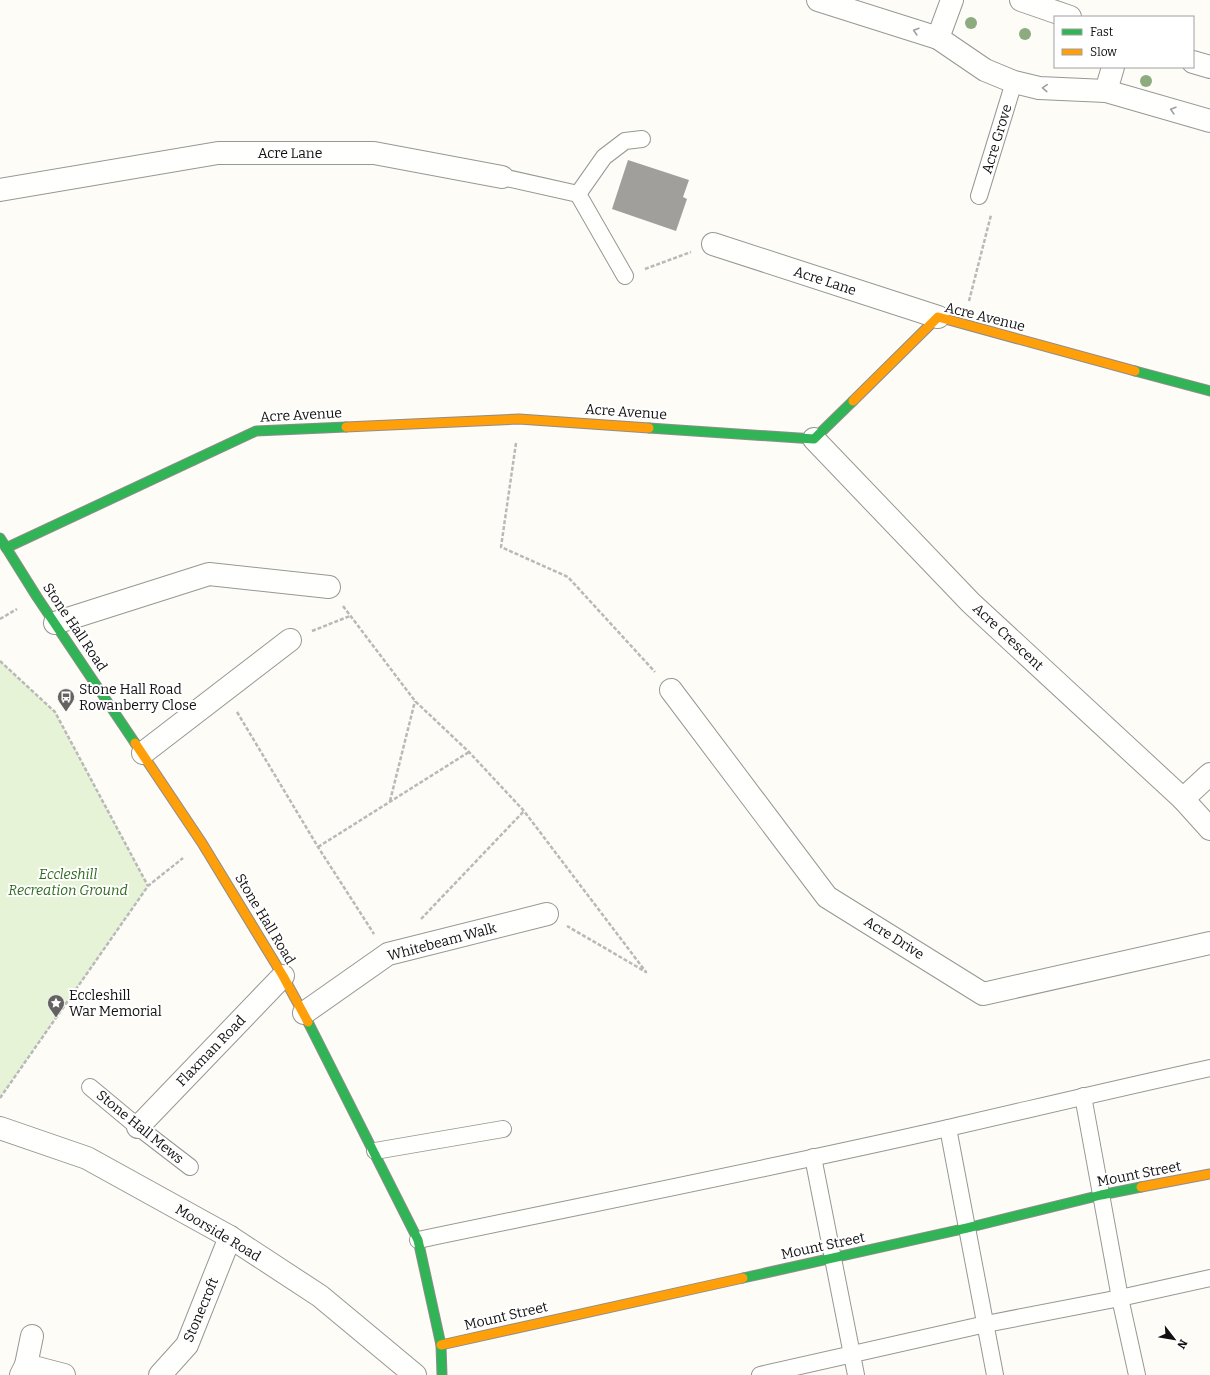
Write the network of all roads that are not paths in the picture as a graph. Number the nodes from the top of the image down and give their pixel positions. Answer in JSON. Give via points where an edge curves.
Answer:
{"nodes":[{"id":1,"x":818,"y":0,"type":"edge"},
{"id":2,"x":952,"y":0,"type":"edge"},
{"id":3,"x":1022,"y":0,"type":"edge"},
{"id":4,"x":1067,"y":16,"type":"edge"},
{"id":5,"x":938,"y":38,"type":"junction"},
{"id":6,"x":1194,"y":62,"type":"edge"},
{"id":7,"x":1210,"y":67,"type":"edge"},
{"id":8,"x":1113,"y":68,"type":"edge"},
{"id":9,"x":1014,"y":82,"type":"junction"},
{"id":10,"x":1106,"y":91,"type":"junction"},
{"id":11,"x":1210,"y":121,"type":"edge"},
{"id":12,"x":642,"y":139,"type":"dead end"},
{"id":13,"x":502,"y":177,"type":"joint"},
{"id":14,"x":0,"y":190,"type":"edge"},
{"id":15,"x":578,"y":194,"type":"junction"},
{"id":16,"x":979,"y":196,"type":"road end"},
{"id":17,"x":713,"y":244,"type":"road end"},
{"id":18,"x":626,"y":276,"type":"road end"},
{"id":19,"x":938,"y":317,"type":"junction"},
{"id":20,"x":1210,"y":392,"type":"edge"},
{"id":21,"x":814,"y":439,"type":"junction"},
{"id":22,"x":0,"y":538,"type":"edge"},
{"id":23,"x":6,"y":548,"type":"junction"},
{"id":24,"x":329,"y":587,"type":"road end"},
{"id":25,"x":55,"y":623,"type":"junction"},
{"id":26,"x":290,"y":640,"type":"road end"},
{"id":27,"x":671,"y":690,"type":"road end"},
{"id":28,"x":143,"y":753,"type":"junction"},
{"id":29,"x":1210,"y":774,"type":"edge"},
{"id":30,"x":1183,"y":799,"type":"junction"},
{"id":31,"x":1210,"y":829,"type":"edge"},
{"id":32,"x":547,"y":914,"type":"road end"},
{"id":33,"x":1210,"y":943,"type":"edge"},
{"id":34,"x":283,"y":976,"type":"junction"},
{"id":35,"x":304,"y":1013,"type":"junction"},
{"id":36,"x":1210,"y":1068,"type":"edge"},
{"id":37,"x":90,"y":1087,"type":"dead end"},
{"id":38,"x":1083,"y":1096,"type":"junction"},
{"id":39,"x":138,"y":1127,"type":"junction"},
{"id":40,"x":0,"y":1128,"type":"edge"},
{"id":41,"x":948,"y":1128,"type":"junction"},
{"id":42,"x":503,"y":1129,"type":"dead end"},
{"id":43,"x":374,"y":1151,"type":"junction"},
{"id":44,"x":814,"y":1158,"type":"junction"},
{"id":45,"x":190,"y":1167,"type":"dead end"},
{"id":46,"x":1210,"y":1174,"type":"edge"},
{"id":47,"x":1101,"y":1196,"type":"junction"},
{"id":48,"x":967,"y":1228,"type":"junction"},
{"id":49,"x":230,"y":1237,"type":"junction"},
{"id":50,"x":418,"y":1240,"type":"junction"},
{"id":51,"x":833,"y":1258,"type":"junction"},
{"id":52,"x":1210,"y":1278,"type":"edge"},
{"id":53,"x":1120,"y":1298,"type":"junction"},
{"id":54,"x":986,"y":1324,"type":"junction"},
{"id":55,"x":32,"y":1336,"type":"dead end"},
{"id":56,"x":441,"y":1345,"type":"junction"},
{"id":57,"x":852,"y":1355,"type":"junction"},
{"id":58,"x":23,"y":1370,"type":"edge"},
{"id":59,"x":64,"y":1375,"type":"edge"},
{"id":60,"x":160,"y":1375,"type":"edge"},
{"id":61,"x":415,"y":1375,"type":"edge"},
{"id":62,"x":442,"y":1375,"type":"edge"},
{"id":63,"x":760,"y":1375,"type":"edge"},
{"id":64,"x":856,"y":1375,"type":"edge"},
{"id":65,"x":996,"y":1375,"type":"edge"},
{"id":66,"x":1137,"y":1375,"type":"edge"}],
"edges":[{"from":5,"to":1,"type":"street","one_way":true},
{"from":2,"to":5,"type":"street"},
{"from":3,"to":4,"type":"street"},
{"from":5,"to":9,"type":"street","via":[[985,70]]},
{"from":6,"to":7,"type":"street"},
{"from":8,"to":10,"type":"street"},
{"from":10,"to":9,"type":"street","one_way":true,"via":[[1039,88]]},
{"from":9,"to":16,"type":"lane","name":"Acre Grove"},
{"from":11,"to":10,"type":"street","one_way":true},
{"from":12,"to":15,"type":"lane","via":[[625,142],[604,157]]},
{"from":13,"to":14,"type":"street","name":"Acre Lane","via":[[374,153],[218,153]]},
{"from":13,"to":15,"type":"lane","name":"Acre Lane"},
{"from":15,"to":18,"type":"lane"},
{"from":17,"to":19,"type":"street","name":"Acre Lane"},
{"from":19,"to":20,"type":"street","name":"Acre Avenue"},
{"from":19,"to":21,"type":"street","name":"Acre Avenue"},
{"from":21,"to":23,"type":"street","name":"Acre Avenue","via":[[519,419],[256,431]]},
{"from":21,"to":30,"type":"street","name":"Acre Crescent","via":[[971,603]]},
{"from":22,"to":23,"type":"street","name":"Stone Hall Road"},
{"from":23,"to":25,"type":"street","name":"Stone Hall Road"},
{"from":24,"to":25,"type":"street","via":[[209,574]]},
{"from":25,"to":28,"type":"street","name":"Stone Hall Road"},
{"from":26,"to":28,"type":"street"},
{"from":27,"to":33,"type":"street","name":"Acre Drive","via":[[827,897],[983,994]]},
{"from":28,"to":34,"type":"street","name":"Stone Hall Road","via":[[202,843]]},
{"from":29,"to":30,"type":"street"},
{"from":30,"to":31,"type":"street","name":"Acre Crescent"},
{"from":32,"to":35,"type":"street","name":"Whitebeam Walk","via":[[388,954]]},
{"from":34,"to":35,"type":"street","name":"Stone Hall Road"},
{"from":34,"to":39,"type":"street","name":"Flaxman Road"},
{"from":35,"to":43,"type":"street","name":"Stone Hall Road"},
{"from":36,"to":38,"type":"lane"},
{"from":37,"to":39,"type":"lane","name":"Stone Hall Mews"},
{"from":38,"to":41,"type":"lane"},
{"from":38,"to":47,"type":"lane"},
{"from":39,"to":45,"type":"lane","name":"Stone Hall Mews"},
{"from":40,"to":49,"type":"street","name":"Moorside Road","via":[[87,1158]]},
{"from":41,"to":44,"type":"lane"},
{"from":41,"to":48,"type":"lane"},
{"from":42,"to":43,"type":"lane"},
{"from":43,"to":50,"type":"street","name":"Stone Hall Road"},
{"from":44,"to":50,"type":"lane"},
{"from":44,"to":51,"type":"lane"},
{"from":46,"to":47,"type":"street","name":"Mount Street"},
{"from":47,"to":48,"type":"street","name":"Mount Street"},
{"from":47,"to":53,"type":"lane"},
{"from":48,"to":51,"type":"street","name":"Mount Street"},
{"from":48,"to":54,"type":"lane"},
{"from":49,"to":60,"type":"street","name":"Stonecroft","via":[[187,1345]]},
{"from":49,"to":61,"type":"street","name":"Moorside Road","via":[[320,1296]]},
{"from":50,"to":56,"type":"street","name":"Stone Hall Road"},
{"from":51,"to":56,"type":"street","name":"Mount Street"},
{"from":51,"to":57,"type":"lane"},
{"from":52,"to":53,"type":"lane"},
{"from":53,"to":54,"type":"lane"},
{"from":53,"to":66,"type":"lane"},
{"from":54,"to":57,"type":"lane"},
{"from":54,"to":65,"type":"lane"},
{"from":55,"to":58,"type":"street"},
{"from":56,"to":62,"type":"street","name":"Stone Hall Road"},
{"from":57,"to":63,"type":"lane"},
{"from":57,"to":64,"type":"lane"},
{"from":58,"to":59,"type":"street"}]}
